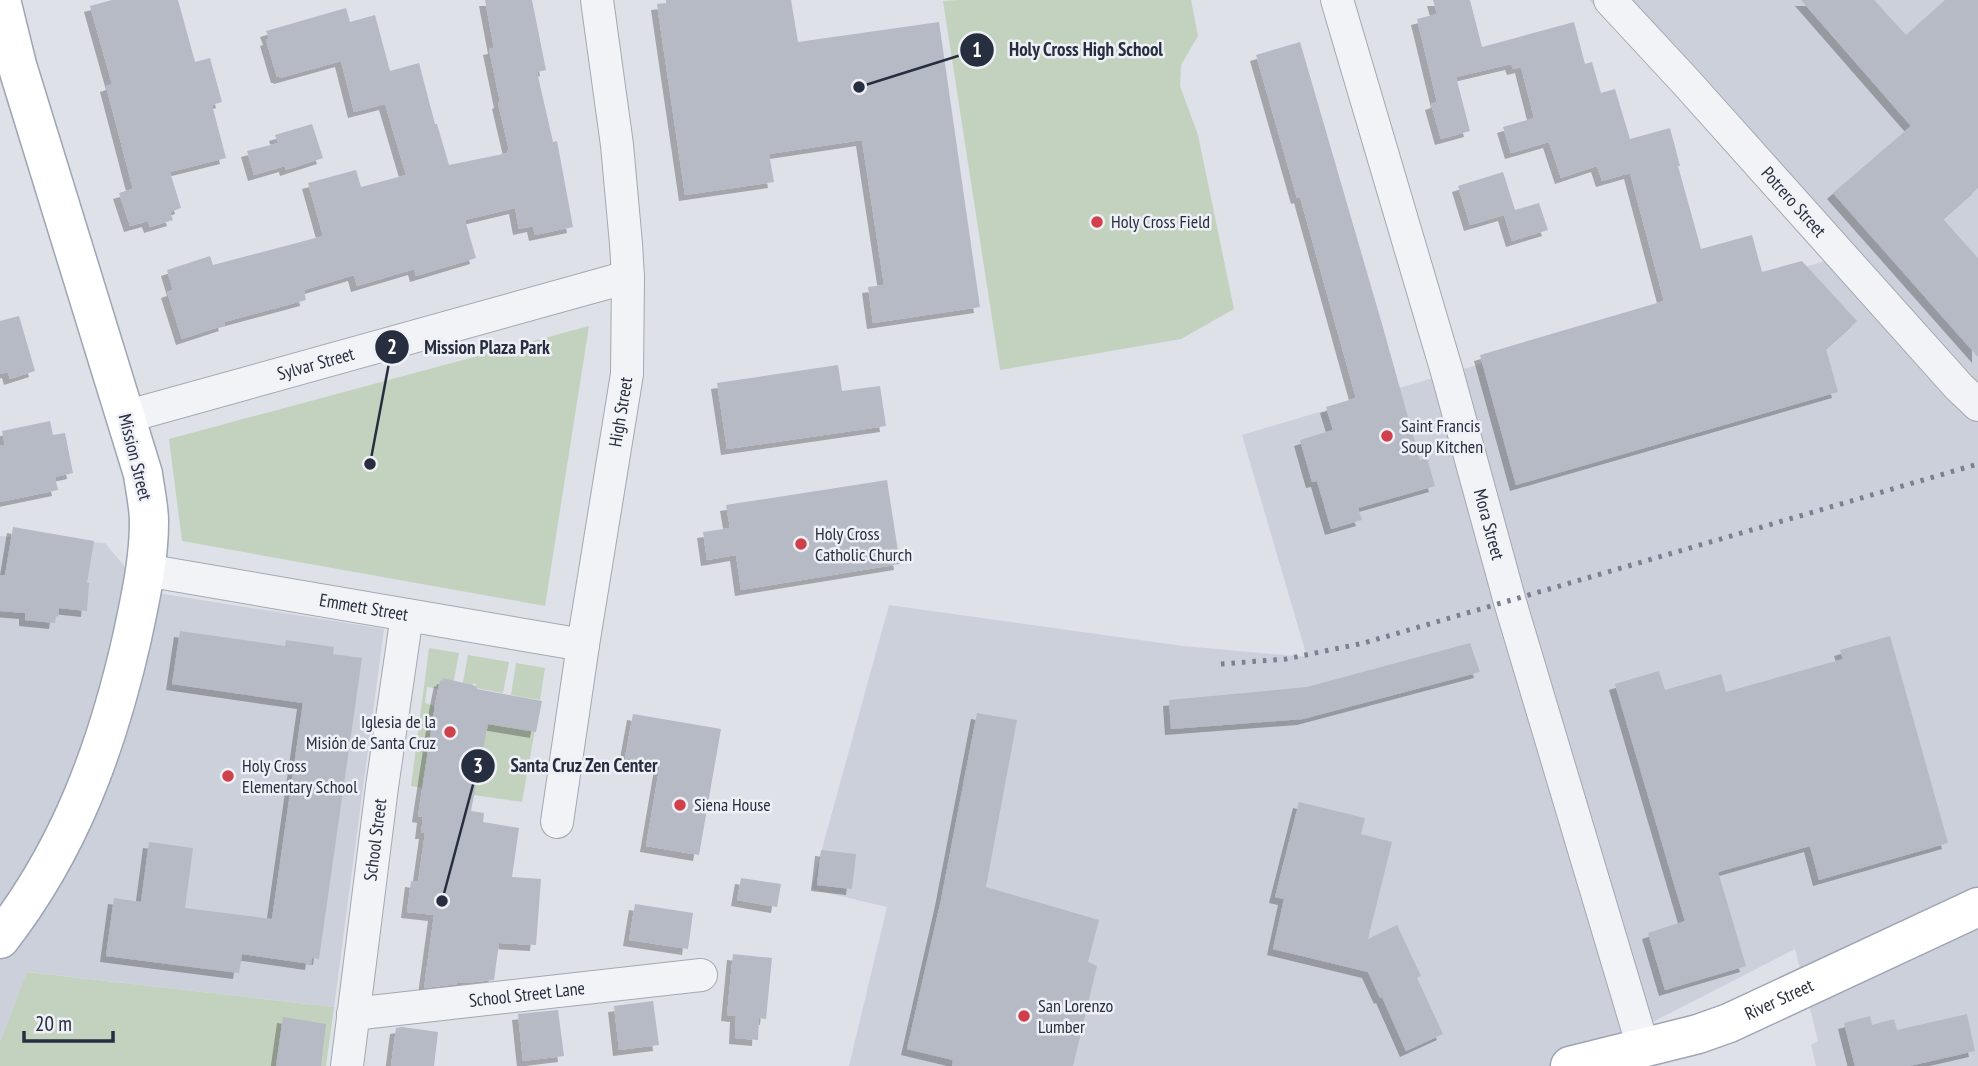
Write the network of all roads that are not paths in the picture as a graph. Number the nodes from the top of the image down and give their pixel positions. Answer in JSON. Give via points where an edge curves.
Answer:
{"nodes":[{"id":1,"x":597,"y":0,"type":"edge"},
{"id":2,"x":1337,"y":0,"type":"edge"},
{"id":3,"x":1610,"y":0,"type":"edge"},
{"id":4,"x":2,"y":16,"type":"edge"},
{"id":5,"x":628,"y":277,"type":"junction"},
{"id":6,"x":1978,"y":405,"type":"edge"},
{"id":7,"x":125,"y":417,"type":"junction"},
{"id":8,"x":145,"y":570,"type":"junction"},
{"id":9,"x":407,"y":615,"type":"junction"},
{"id":10,"x":583,"y":645,"type":"junction"},
{"id":11,"x":557,"y":822,"type":"dead end"},
{"id":12,"x":1978,"y":907,"type":"edge"},
{"id":13,"x":0,"y":939,"type":"edge"},
{"id":14,"x":701,"y":975,"type":"dead end"},
{"id":15,"x":354,"y":1014,"type":"junction"},
{"id":16,"x":1643,"y":1047,"type":"junction"},
{"id":17,"x":347,"y":1066,"type":"edge"},
{"id":18,"x":1570,"y":1066,"type":"edge"}],
"edges":[{"from":1,"to":5,"type":"street","name":"High Street","via":[[617,145]]},
{"from":2,"to":16,"type":"street","name":"Mora Street"},
{"from":3,"to":6,"type":"street","name":"Potrero Street"},
{"from":4,"to":7,"type":"main road","name":"Mission Street"},
{"from":5,"to":7,"type":"street","name":"Sylvar Street"},
{"from":5,"to":10,"type":"street","name":"High Street","via":[[627,373]]},
{"from":7,"to":8,"type":"main road","name":"Mission Street","via":[[143,474],[148,509]]},
{"from":8,"to":9,"type":"street","name":"Emmett Street"},
{"from":8,"to":13,"type":"main road","name":"Mission Street","via":[[123,678],[82,802],[47,869]]},
{"from":9,"to":10,"type":"street","name":"Emmett Street"},
{"from":9,"to":15,"type":"street","name":"School Street"},
{"from":10,"to":11,"type":"street","name":"High Street"},
{"from":12,"to":16,"type":"main road","name":"River Street","via":[[1730,1023]]},
{"from":14,"to":15,"type":"street","name":"School Street Lane"},
{"from":15,"to":17,"type":"street","name":"School Street"},
{"from":16,"to":18,"type":"main road","name":"River Street"}]}
